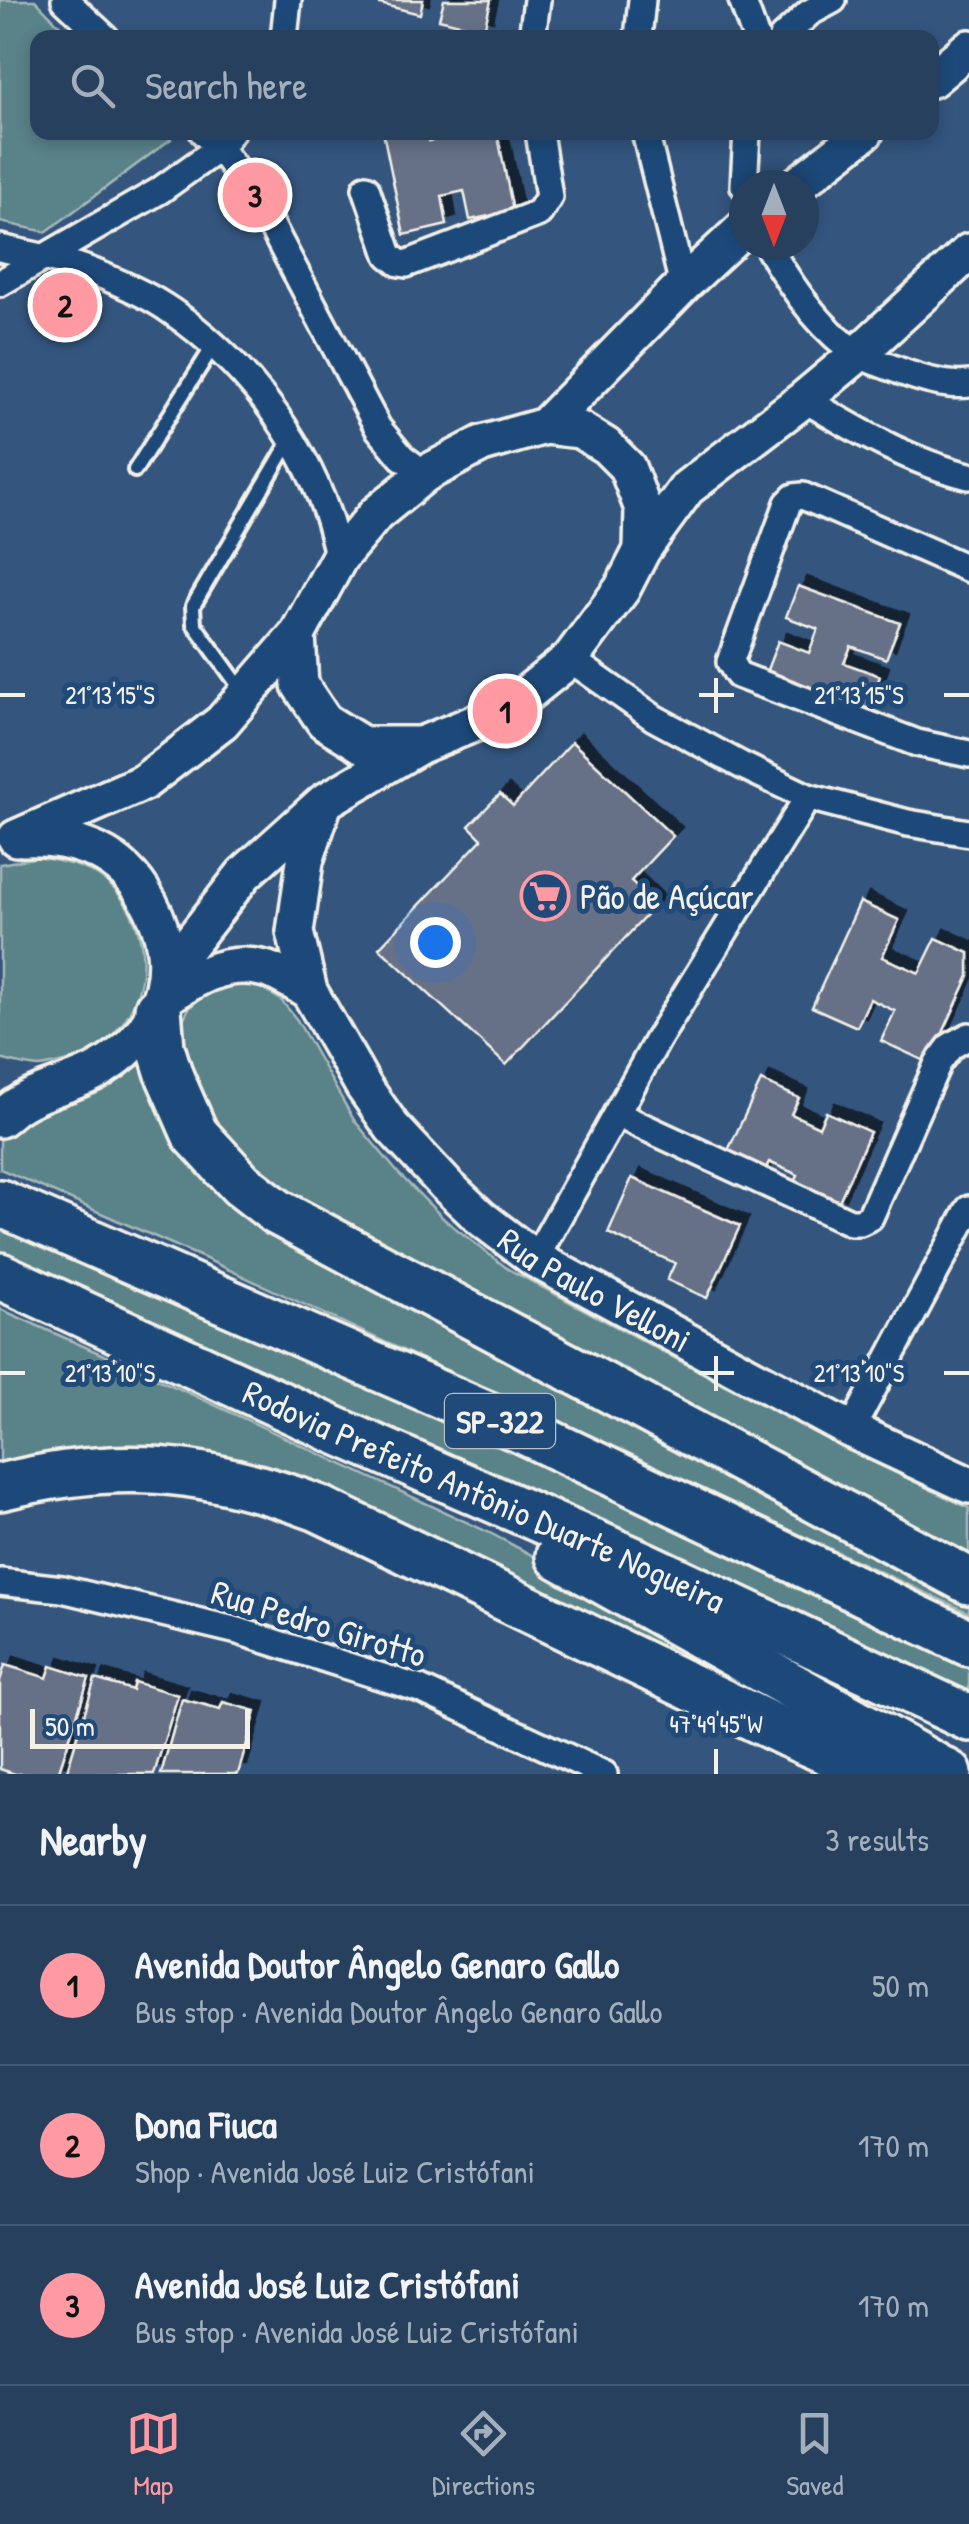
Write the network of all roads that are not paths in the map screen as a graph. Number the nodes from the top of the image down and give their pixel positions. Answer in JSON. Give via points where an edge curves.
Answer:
{"nodes":[{"id":1,"x":65,"y":0,"type":"edge"},
{"id":2,"x":288,"y":0,"type":"edge"},
{"id":3,"x":537,"y":0,"type":"edge"},
{"id":4,"x":642,"y":0,"type":"edge"},
{"id":5,"x":742,"y":0,"type":"edge"},
{"id":6,"x":834,"y":0,"type":"edge"},
{"id":7,"x":97,"y":30,"type":"edge"},
{"id":8,"x":285,"y":30,"type":"edge"},
{"id":9,"x":533,"y":30,"type":"edge"},
{"id":10,"x":633,"y":30,"type":"edge"},
{"id":11,"x":753,"y":30,"type":"edge"},
{"id":12,"x":791,"y":30,"type":"edge"},
{"id":13,"x":969,"y":48,"type":"edge"},
{"id":14,"x":939,"y":73,"type":"edge"},
{"id":15,"x":216,"y":140,"type":"edge"},
{"id":16,"x":219,"y":140,"type":"edge"},
{"id":17,"x":540,"y":140,"type":"edge"},
{"id":18,"x":647,"y":140,"type":"edge"},
{"id":19,"x":747,"y":140,"type":"edge"},
{"id":20,"x":855,"y":140,"type":"edge"},
{"id":21,"x":745,"y":170,"type":"edge"},
{"id":22,"x":816,"y":170,"type":"edge"},
{"id":23,"x":366,"y":188,"type":"dead end"},
{"id":24,"x":729,"y":242,"type":"edge"},
{"id":25,"x":0,"y":248,"type":"edge"},
{"id":26,"x":969,"y":252,"type":"edge"},
{"id":27,"x":45,"y":258,"type":"junction"},
{"id":28,"x":775,"y":260,"type":"edge"},
{"id":29,"x":0,"y":283,"type":"edge"},
{"id":30,"x":683,"y":285,"type":"junction"},
{"id":31,"x":214,"y":344,"type":"junction"},
{"id":32,"x":858,"y":354,"type":"junction"},
{"id":33,"x":969,"y":384,"type":"edge"},
{"id":34,"x":804,"y":399,"type":"junction"},
{"id":35,"x":544,"y":426,"type":"junction"},
{"id":36,"x":291,"y":439,"type":"junction"},
{"id":37,"x":135,"y":470,"type":"dead end"},
{"id":38,"x":425,"y":474,"type":"junction"},
{"id":39,"x":969,"y":476,"type":"edge"},
{"id":40,"x":642,"y":550,"type":"junction"},
{"id":41,"x":340,"y":558,"type":"junction"},
{"id":42,"x":969,"y":570,"type":"edge"},
{"id":43,"x":297,"y":635,"type":"junction"},
{"id":44,"x":570,"y":660,"type":"junction"},
{"id":45,"x":246,"y":695,"type":"junction"},
{"id":46,"x":422,"y":745,"type":"junction"},
{"id":47,"x":969,"y":754,"type":"edge"},
{"id":48,"x":808,"y":796,"type":"junction"},
{"id":49,"x":324,"y":802,"type":"junction"},
{"id":50,"x":969,"y":833,"type":"edge"},
{"id":51,"x":5,"y":840,"type":"edge"},
{"id":52,"x":309,"y":991,"type":"junction"},
{"id":53,"x":161,"y":995,"type":"junction"},
{"id":54,"x":969,"y":1036,"type":"edge"},
{"id":55,"x":616,"y":1114,"type":"junction"},
{"id":56,"x":0,"y":1120,"type":"edge"},
{"id":57,"x":12,"y":1208,"type":"edge"},
{"id":58,"x":969,"y":1209,"type":"edge"},
{"id":59,"x":535,"y":1259,"type":"junction"},
{"id":60,"x":0,"y":1276,"type":"edge"},
{"id":61,"x":335,"y":1430,"type":"junction"},
{"id":62,"x":851,"y":1430,"type":"junction"},
{"id":63,"x":969,"y":1485,"type":"edge"},
{"id":64,"x":0,"y":1488,"type":"edge"},
{"id":65,"x":969,"y":1581,"type":"edge"},
{"id":66,"x":0,"y":1582,"type":"edge"},
{"id":67,"x":969,"y":1643,"type":"edge"},
{"id":68,"x":969,"y":1718,"type":"edge"},
{"id":69,"x":604,"y":1774,"type":"edge"},
{"id":70,"x":880,"y":1774,"type":"edge"},
{"id":71,"x":949,"y":1774,"type":"edge"}],
"edges":[{"from":1,"to":7,"type":"street"},
{"from":2,"to":8,"type":"street"},
{"from":3,"to":9,"type":"street"},
{"from":4,"to":10,"type":"street"},
{"from":5,"to":11,"type":"street"},
{"from":6,"to":12,"type":"street"},
{"from":13,"to":14,"type":"main road"},
{"from":15,"to":27,"type":"street","via":[[159,191]]},
{"from":16,"to":38,"type":"street","via":[[378,428]]},
{"from":17,"to":23,"type":"street","via":[[549,197],[538,213],[406,264],[389,255]]},
{"from":18,"to":30,"type":"street"},
{"from":19,"to":21,"type":"street"},
{"from":20,"to":22,"type":"main road"},
{"from":24,"to":30,"type":"main road"},
{"from":25,"to":27,"type":"street"},
{"from":26,"to":32,"type":"main road"},
{"from":27,"to":29,"type":"street"},
{"from":27,"to":31,"type":"street","via":[[94,272],[168,308]]},
{"from":28,"to":32,"type":"street","via":[[830,330]]},
{"from":30,"to":35,"type":"main road"},
{"from":31,"to":36,"type":"street"},
{"from":31,"to":37,"type":"lane"},
{"from":32,"to":33,"type":"street","via":[[916,377]]},
{"from":32,"to":34,"type":"main road"},
{"from":34,"to":39,"type":"street","via":[[939,468]]},
{"from":34,"to":40,"type":"main road","via":[[687,488]]},
{"from":35,"to":38,"type":"main road","via":[[482,444]]},
{"from":35,"to":40,"type":"main road","via":[[580,430],[627,466],[643,508]]},
{"from":36,"to":41,"type":"street"},
{"from":36,"to":45,"type":"lane","via":[[192,606],[194,624]]},
{"from":38,"to":41,"type":"main road","via":[[376,514]]},
{"from":40,"to":44,"type":"main road"},
{"from":41,"to":43,"type":"main road"},
{"from":42,"to":47,"type":"street","via":[[794,497],[730,662],[738,675],[917,743]]},
{"from":43,"to":45,"type":"main road"},
{"from":43,"to":46,"type":"main road","via":[[300,685],[324,721],[363,745]]},
{"from":44,"to":46,"type":"main road","via":[[505,711]]},
{"from":44,"to":48,"type":"street","via":[[654,718]]},
{"from":45,"to":51,"type":"main road","via":[[144,782]]},
{"from":46,"to":49,"type":"main road"},
{"from":48,"to":50,"type":"street"},
{"from":48,"to":55,"type":"street"},
{"from":49,"to":52,"type":"main road","name":"Rua Paulo Velloni","via":[[305,861],[294,932]]},
{"from":49,"to":53,"type":"main road","via":[[244,874]]},
{"from":51,"to":53,"type":"main road","via":[[50,836],[82,844],[136,882],[164,940]]},
{"from":52,"to":53,"type":"main road","via":[[267,969],[230,966]]},
{"from":52,"to":59,"type":"main road","name":"Rua Paulo Velloni","via":[[392,1126],[481,1218]]},
{"from":53,"to":56,"type":"main road","via":[[143,1030],[102,1068],[18,1104]]},
{"from":53,"to":65,"type":"highway","via":[[162,1048],[195,1134],[240,1184],[277,1212]]},
{"from":54,"to":55,"type":"street","via":[[938,1063],[870,1218],[860,1222]]},
{"from":55,"to":59,"type":"street"},
{"from":57,"to":67,"type":"highway","name":"Rodovia Prefeito Antônio Duarte Nogueira","number":"SP-322","via":[[524,1431]]},
{"from":58,"to":62,"type":"street"},
{"from":59,"to":62,"type":"main road","name":"Rua Paulo Velloni"},
{"from":60,"to":61,"type":"highway","name":"Rodovia Prefeito Antônio Duarte Nogueira","number":"SP-322"},
{"from":61,"to":68,"type":"highway","name":"Rodovia Prefeito Antônio Duarte Nogueira","number":"SP-322"},
{"from":61,"to":71,"type":"highway"},
{"from":62,"to":63,"type":"main road","name":"Rua Paulo Velloni"},
{"from":64,"to":70,"type":"highway","via":[[36,1478],[147,1468],[273,1491]]},
{"from":66,"to":69,"type":"street","name":"Rua Pedro Girotto","via":[[62,1589],[256,1637],[420,1689]]}]}
